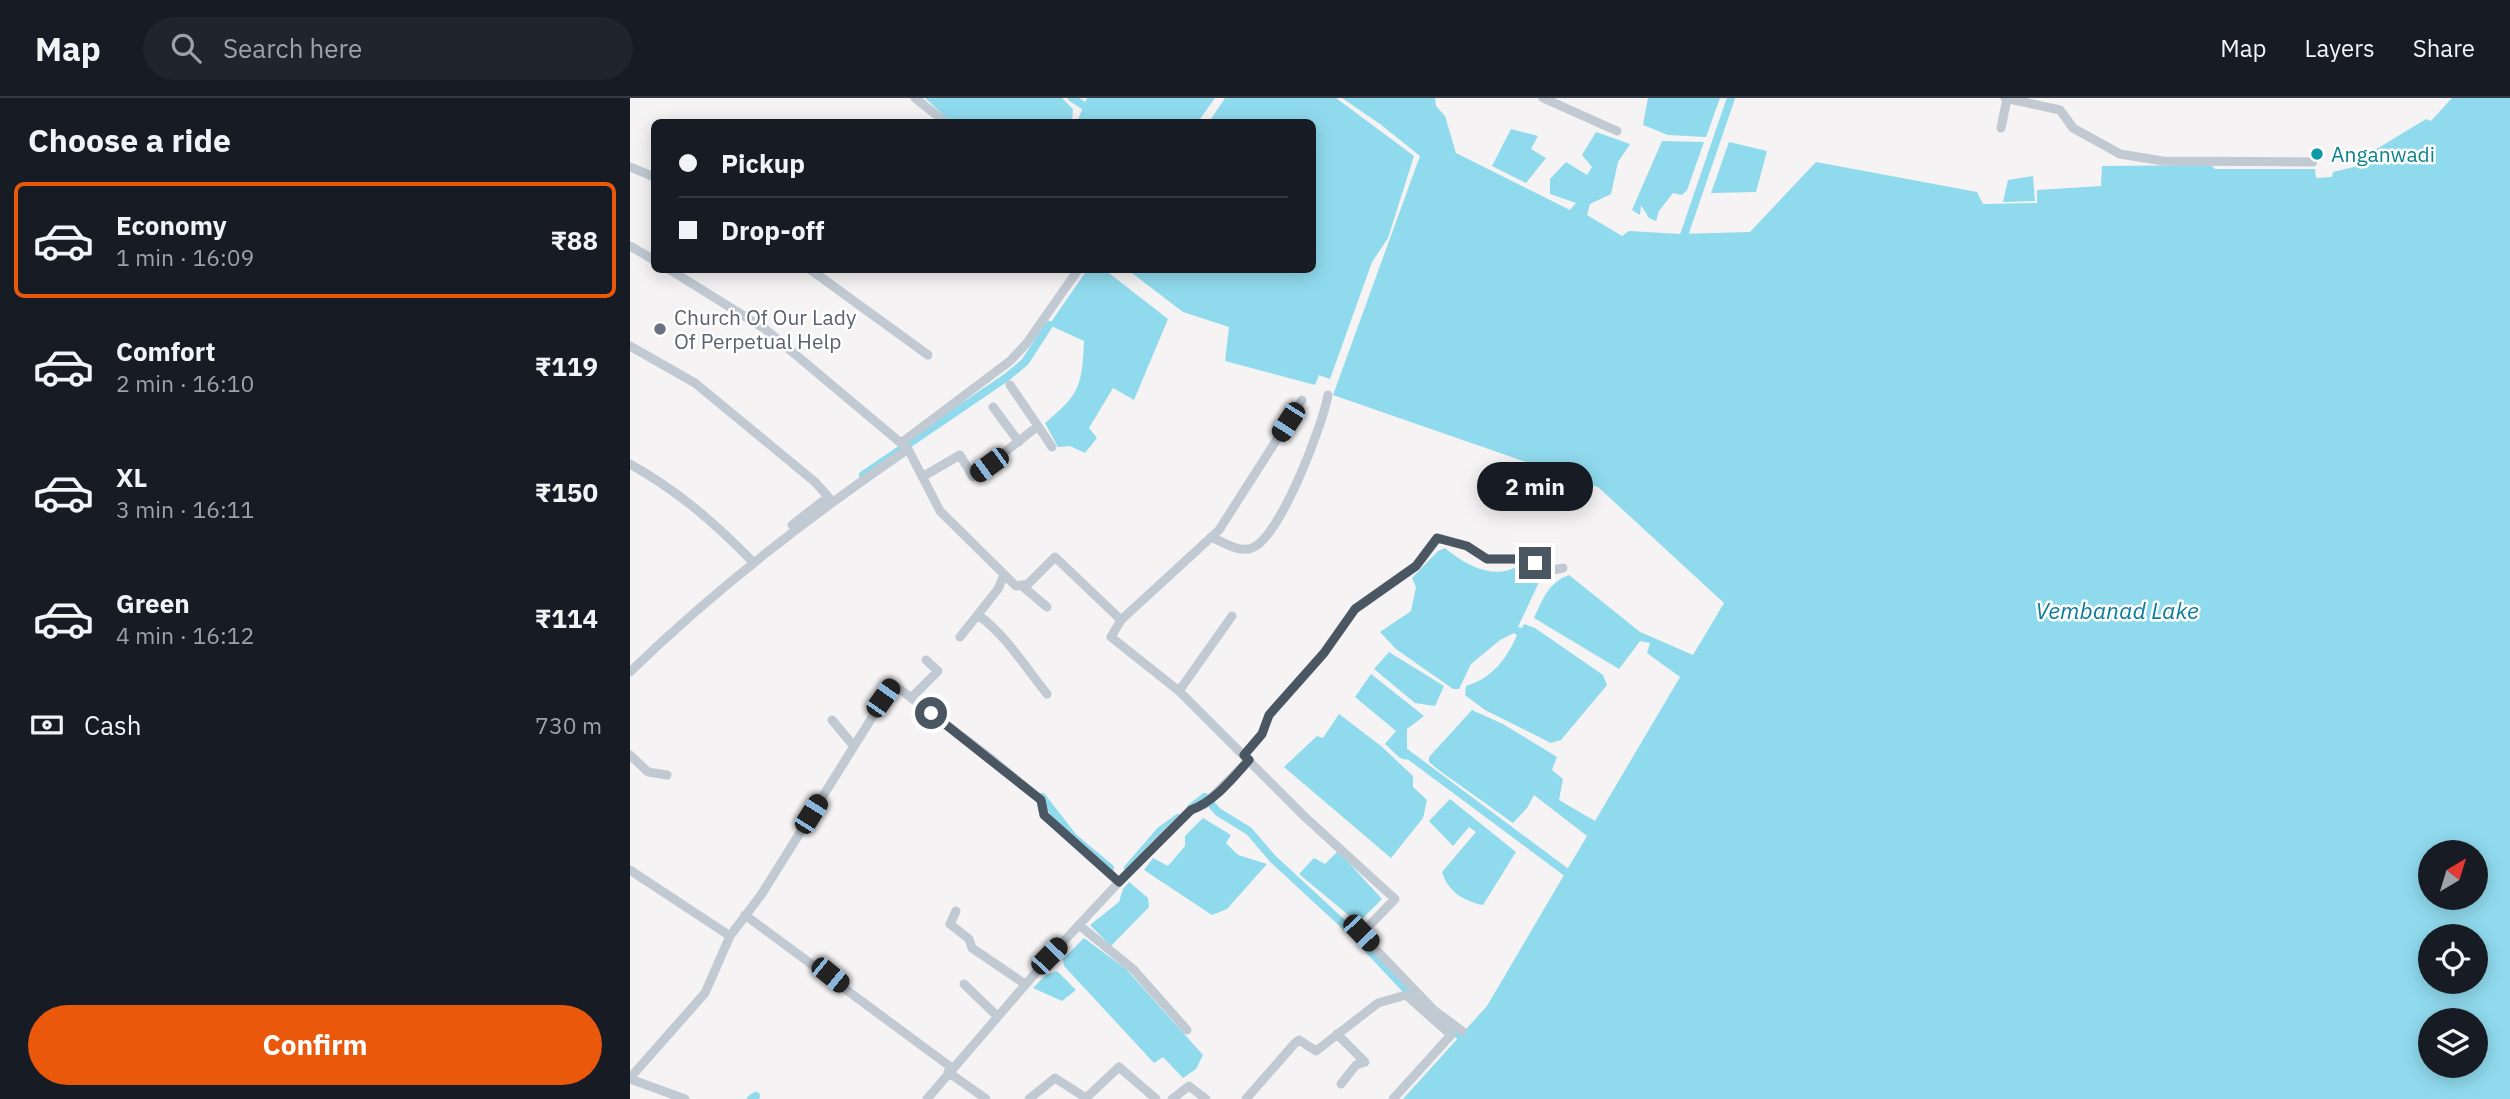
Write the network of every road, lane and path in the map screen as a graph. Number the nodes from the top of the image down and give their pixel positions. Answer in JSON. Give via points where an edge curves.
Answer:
{"nodes":[{"id":1,"x":915,"y":98,"type":"edge"},
{"id":2,"x":1544,"y":98,"type":"edge"},
{"id":3,"x":2006,"y":98,"type":"edge"},
{"id":4,"x":941,"y":119,"type":"edge"},
{"id":5,"x":2001,"y":128,"type":"dead end"},
{"id":6,"x":1617,"y":131,"type":"dead end"},
{"id":7,"x":2313,"y":162,"type":"dead end"},
{"id":8,"x":630,"y":167,"type":"edge"},
{"id":9,"x":651,"y":176,"type":"edge"},
{"id":10,"x":630,"y":246,"type":"edge"},
{"id":11,"x":651,"y":258,"type":"edge"},
{"id":12,"x":675,"y":273,"type":"edge"},
{"id":13,"x":815,"y":273,"type":"edge"},
{"id":14,"x":1076,"y":273,"type":"edge"},
{"id":15,"x":630,"y":346,"type":"edge"},
{"id":16,"x":928,"y":355,"type":"dead end"},
{"id":17,"x":1010,"y":385,"type":"dead end"},
{"id":18,"x":1328,"y":395,"type":"dead end"},
{"id":19,"x":1302,"y":400,"type":"dead end"},
{"id":20,"x":993,"y":407,"type":"dead end"},
{"id":21,"x":1038,"y":426,"type":"junction"},
{"id":22,"x":1019,"y":442,"type":"junction"},
{"id":23,"x":905,"y":446,"type":"junction"},
{"id":24,"x":1052,"y":447,"type":"dead end"},
{"id":25,"x":630,"y":464,"type":"edge"},
{"id":26,"x":922,"y":477,"type":"junction"},
{"id":27,"x":830,"y":499,"type":"junction"},
{"id":28,"x":792,"y":525,"type":"dead end"},
{"id":29,"x":1211,"y":537,"type":"junction"},
{"id":30,"x":753,"y":562,"type":"junction"},
{"id":31,"x":1563,"y":568,"type":"dead end"},
{"id":32,"x":1004,"y":575,"type":"junction"},
{"id":33,"x":1021,"y":585,"type":"junction"},
{"id":34,"x":1047,"y":607,"type":"dead end"},
{"id":35,"x":978,"y":615,"type":"junction"},
{"id":36,"x":1233,"y":616,"type":"dead end"},
{"id":37,"x":1121,"y":620,"type":"junction"},
{"id":38,"x":960,"y":638,"type":"dead end"},
{"id":39,"x":926,"y":660,"type":"dead end"},
{"id":40,"x":630,"y":672,"type":"edge"},
{"id":41,"x":1179,"y":691,"type":"junction"},
{"id":42,"x":1047,"y":694,"type":"dead end"},
{"id":43,"x":911,"y":698,"type":"junction"},
{"id":44,"x":832,"y":720,"type":"dead end"},
{"id":45,"x":853,"y":745,"type":"junction"},
{"id":46,"x":630,"y":755,"type":"edge"},
{"id":47,"x":1247,"y":758,"type":"junction"},
{"id":48,"x":667,"y":775,"type":"dead end"},
{"id":49,"x":630,"y":870,"type":"edge"},
{"id":50,"x":1119,"y":882,"type":"junction"},
{"id":51,"x":956,"y":911,"type":"dead end"},
{"id":52,"x":745,"y":915,"type":"junction"},
{"id":53,"x":1079,"y":925,"type":"junction"},
{"id":54,"x":730,"y":936,"type":"junction"},
{"id":55,"x":1407,"y":982,"type":"junction"},
{"id":56,"x":964,"y":984,"type":"dead end"},
{"id":57,"x":1025,"y":984,"type":"junction"},
{"id":58,"x":1392,"y":999,"type":"junction"},
{"id":59,"x":996,"y":1016,"type":"junction"},
{"id":60,"x":1187,"y":1030,"type":"dead end"},
{"id":61,"x":1462,"y":1031,"type":"dead end"},
{"id":62,"x":1337,"y":1034,"type":"junction"},
{"id":63,"x":950,"y":1070,"type":"junction"},
{"id":64,"x":631,"y":1078,"type":"edge"},
{"id":65,"x":1341,"y":1084,"type":"dead end"},
{"id":66,"x":685,"y":1099,"type":"edge"},
{"id":67,"x":928,"y":1099,"type":"edge"},
{"id":68,"x":986,"y":1099,"type":"edge"},
{"id":69,"x":1029,"y":1099,"type":"edge"},
{"id":70,"x":1156,"y":1099,"type":"edge"},
{"id":71,"x":1172,"y":1099,"type":"edge"},
{"id":72,"x":1206,"y":1099,"type":"edge"},
{"id":73,"x":1246,"y":1099,"type":"edge"},
{"id":74,"x":1393,"y":1099,"type":"edge"}],
"edges":[{"from":1,"to":4,"type":"street"},
{"from":2,"to":6,"type":"street"},
{"from":3,"to":5,"type":"street"},
{"from":3,"to":7,"type":"street","via":[[2060,110],[2073,128],[2120,154],[2162,161]]},
{"from":8,"to":9,"type":"street"},
{"from":10,"to":11,"type":"street"},
{"from":12,"to":23,"type":"street","via":[[765,329]]},
{"from":13,"to":16,"type":"street"},
{"from":14,"to":23,"type":"street","via":[[1010,361]]},
{"from":15,"to":27,"type":"street","via":[[695,383]]},
{"from":17,"to":21,"type":"street"},
{"from":18,"to":29,"type":"street","via":[[1288,505],[1258,545],[1242,550]]},
{"from":19,"to":29,"type":"street"},
{"from":20,"to":22,"type":"street"},
{"from":21,"to":22,"type":"street"},
{"from":21,"to":24,"type":"street"},
{"from":22,"to":26,"type":"street","via":[[973,477],[960,455]]},
{"from":23,"to":26,"type":"street"},
{"from":23,"to":27,"type":"street"},
{"from":25,"to":30,"type":"street","via":[[708,516]]},
{"from":26,"to":32,"type":"street","via":[[940,511]]},
{"from":27,"to":28,"type":"street"},
{"from":27,"to":30,"type":"street"},
{"from":29,"to":37,"type":"street"},
{"from":30,"to":40,"type":"street"},
{"from":31,"to":47,"type":"street","via":[[1548,571],[1520,559],[1487,559],[1467,546],[1437,538],[1416,566],[1355,609],[1324,653],[1269,715]]},
{"from":32,"to":33,"type":"street"},
{"from":32,"to":35,"type":"street"},
{"from":33,"to":34,"type":"street"},
{"from":33,"to":37,"type":"street","via":[[1055,557]]},
{"from":35,"to":38,"type":"street"},
{"from":35,"to":42,"type":"street"},
{"from":36,"to":41,"type":"street"},
{"from":37,"to":41,"type":"street","via":[[1111,638]]},
{"from":39,"to":43,"type":"street","via":[[939,671]]},
{"from":41,"to":47,"type":"street"},
{"from":43,"to":45,"type":"street","via":[[893,684]]},
{"from":43,"to":50,"type":"street","via":[[1041,800],[1044,815]]},
{"from":44,"to":45,"type":"street"},
{"from":45,"to":52,"type":"street"},
{"from":46,"to":48,"type":"street","via":[[649,772]]},
{"from":47,"to":50,"type":"street","via":[[1209,801],[1191,810]]},
{"from":47,"to":55,"type":"street","via":[[1395,899],[1361,933]]},
{"from":49,"to":54,"type":"street"},
{"from":50,"to":53,"type":"street"},
{"from":51,"to":57,"type":"street","via":[[950,923],[969,939],[972,948]]},
{"from":52,"to":54,"type":"street"},
{"from":52,"to":63,"type":"street"},
{"from":53,"to":57,"type":"street"},
{"from":53,"to":60,"type":"street","via":[[1133,969]]},
{"from":54,"to":64,"type":"street","via":[[705,993]]},
{"from":55,"to":58,"type":"street"},
{"from":55,"to":61,"type":"street"},
{"from":56,"to":59,"type":"street"},
{"from":57,"to":59,"type":"street"},
{"from":58,"to":62,"type":"street","via":[[1378,1003]]},
{"from":58,"to":74,"type":"street","via":[[1406,996],[1451,1035]]},
{"from":59,"to":63,"type":"street"},
{"from":62,"to":65,"type":"street","via":[[1365,1062],[1356,1065]]},
{"from":62,"to":73,"type":"street","via":[[1316,1051],[1303,1039]]},
{"from":63,"to":67,"type":"street"},
{"from":63,"to":68,"type":"street"},
{"from":64,"to":66,"type":"street"},
{"from":69,"to":70,"type":"street","via":[[1055,1078],[1086,1098],[1119,1066]]},
{"from":71,"to":72,"type":"street","via":[[1189,1086]]}]}
